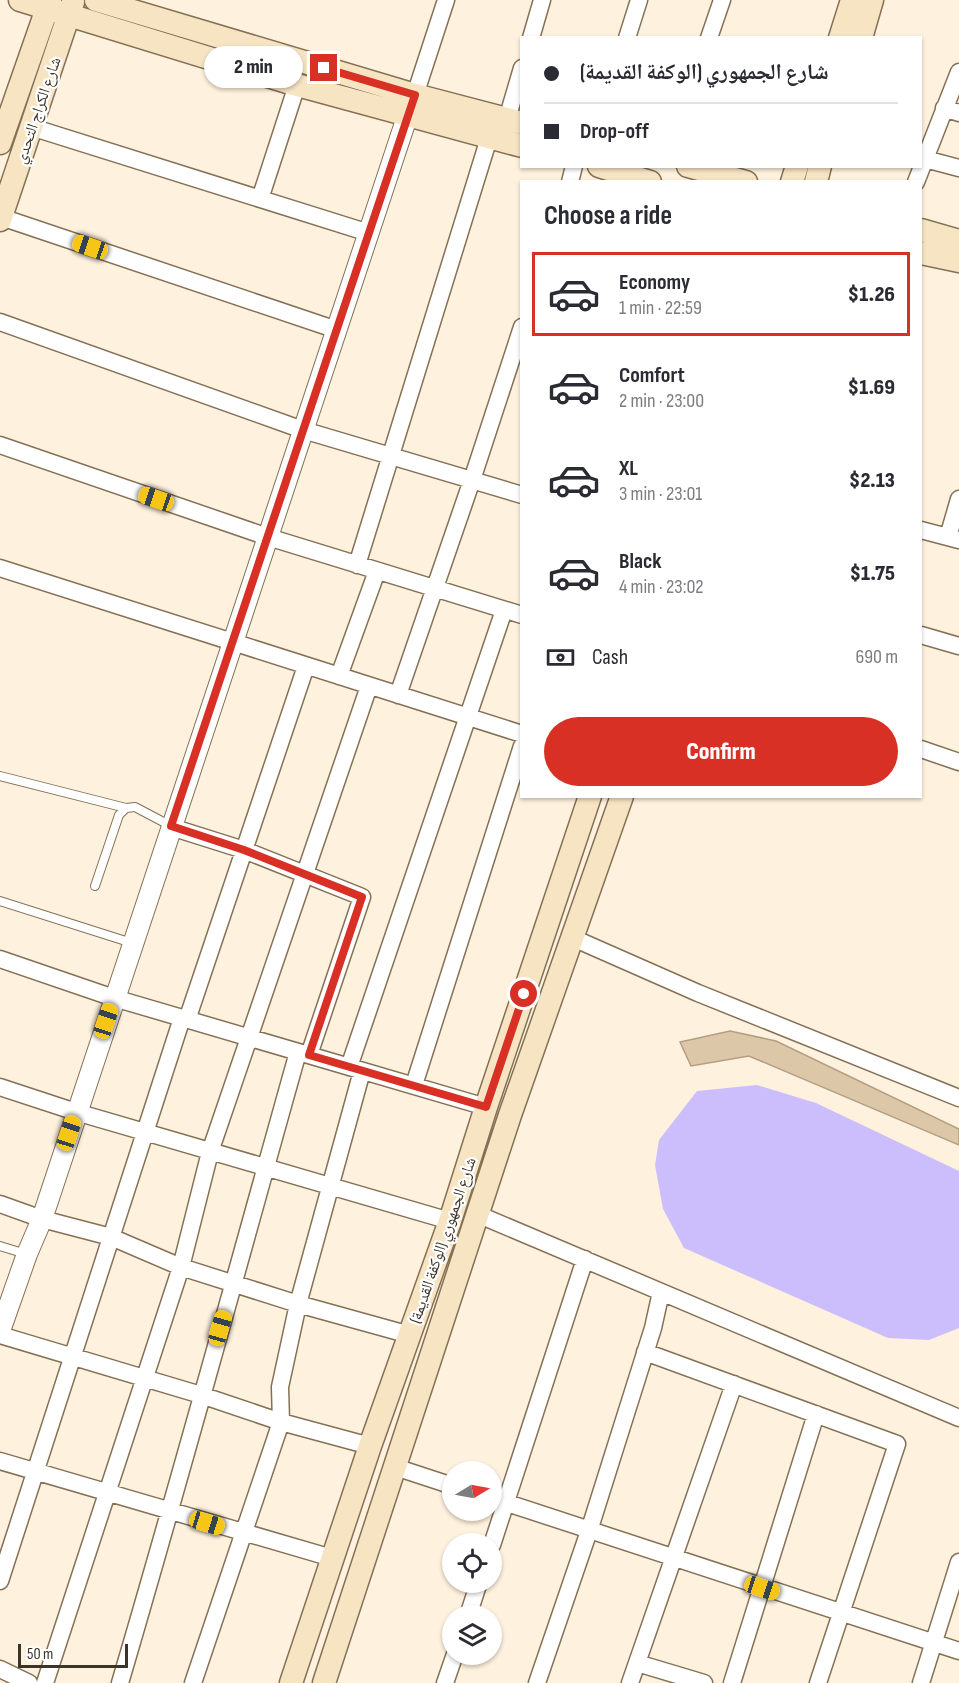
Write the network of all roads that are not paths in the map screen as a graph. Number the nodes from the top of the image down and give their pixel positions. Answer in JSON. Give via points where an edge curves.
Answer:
{"nodes":[{"id":1,"x":20,"y":0,"type":"edge"},
{"id":2,"x":96,"y":0,"type":"edge"},
{"id":3,"x":446,"y":0,"type":"edge"},
{"id":4,"x":542,"y":0,"type":"edge"},
{"id":5,"x":639,"y":0,"type":"edge"},
{"id":6,"x":722,"y":0,"type":"edge"},
{"id":7,"x":852,"y":0,"type":"edge"},
{"id":8,"x":872,"y":0,"type":"edge"},
{"id":9,"x":49,"y":4,"type":"edge"},
{"id":10,"x":72,"y":7,"type":"edge"},
{"id":11,"x":532,"y":36,"type":"edge"},
{"id":12,"x":628,"y":36,"type":"edge"},
{"id":13,"x":711,"y":36,"type":"edge"},
{"id":14,"x":841,"y":36,"type":"edge"},
{"id":15,"x":862,"y":36,"type":"edge"},
{"id":16,"x":959,"y":72,"type":"edge"},
{"id":17,"x":520,"y":83,"type":"edge"},
{"id":18,"x":297,"y":85,"type":"junction"},
{"id":19,"x":6,"y":104,"type":"edge"},
{"id":20,"x":411,"y":105,"type":"junction"},
{"id":21,"x":952,"y":111,"type":"edge"},
{"id":22,"x":515,"y":121,"type":"edge"},
{"id":23,"x":31,"y":127,"type":"junction"},
{"id":24,"x":489,"y":138,"type":"junction"},
{"id":25,"x":0,"y":143,"type":"edge"},
{"id":26,"x":520,"y":146,"type":"edge"},
{"id":27,"x":925,"y":159,"type":"junction"},
{"id":28,"x":922,"y":167,"type":"edge"},
{"id":29,"x":605,"y":168,"type":"edge"},
{"id":30,"x":695,"y":168,"type":"edge"},
{"id":31,"x":959,"y":168,"type":"edge"},
{"id":32,"x":644,"y":180,"type":"edge"},
{"id":33,"x":739,"y":180,"type":"edge"},
{"id":34,"x":260,"y":199,"type":"junction"},
{"id":35,"x":1,"y":218,"type":"edge"},
{"id":36,"x":922,"y":230,"type":"edge"},
{"id":37,"x":369,"y":232,"type":"junction"},
{"id":38,"x":959,"y":241,"type":"edge"},
{"id":39,"x":922,"y":253,"type":"edge"},
{"id":40,"x":959,"y":261,"type":"edge"},
{"id":41,"x":0,"y":322,"type":"edge"},
{"id":42,"x":337,"y":330,"type":"junction"},
{"id":43,"x":520,"y":333,"type":"edge"},
{"id":44,"x":303,"y":430,"type":"junction"},
{"id":45,"x":0,"y":445,"type":"edge"},
{"id":46,"x":391,"y":456,"type":"junction"},
{"id":47,"x":472,"y":480,"type":"junction"},
{"id":48,"x":520,"y":494,"type":"edge"},
{"id":49,"x":959,"y":499,"type":"edge"},
{"id":50,"x":922,"y":530,"type":"edge"},
{"id":51,"x":267,"y":537,"type":"junction"},
{"id":52,"x":953,"y":538,"type":"edge"},
{"id":53,"x":357,"y":565,"type":"junction"},
{"id":54,"x":0,"y":568,"type":"edge"},
{"id":55,"x":377,"y":571,"type":"junction"},
{"id":56,"x":433,"y":588,"type":"junction"},
{"id":57,"x":516,"y":610,"type":"edge"},
{"id":58,"x":922,"y":634,"type":"edge"},
{"id":59,"x":232,"y":643,"type":"junction"},
{"id":60,"x":959,"y":646,"type":"edge"},
{"id":61,"x":306,"y":666,"type":"junction"},
{"id":62,"x":339,"y":676,"type":"junction"},
{"id":63,"x":369,"y":686,"type":"junction"},
{"id":64,"x":398,"y":695,"type":"junction"},
{"id":65,"x":466,"y":717,"type":"junction"},
{"id":66,"x":520,"y":733,"type":"edge"},
{"id":67,"x":922,"y":749,"type":"edge"},
{"id":68,"x":520,"y":752,"type":"edge"},
{"id":69,"x":959,"y":762,"type":"edge"},
{"id":70,"x":0,"y":776,"type":"edge"},
{"id":71,"x":589,"y":798,"type":"edge"},
{"id":72,"x":621,"y":798,"type":"edge"},
{"id":73,"x":126,"y":808,"type":"junction"},
{"id":74,"x":171,"y":826,"type":"junction"},
{"id":75,"x":244,"y":850,"type":"junction"},
{"id":76,"x":305,"y":874,"type":"junction"},
{"id":77,"x":94,"y":886,"type":"dead end"},
{"id":78,"x":0,"y":901,"type":"edge"},
{"id":79,"x":554,"y":903,"type":"junction"},
{"id":80,"x":581,"y":913,"type":"junction"},
{"id":81,"x":573,"y":938,"type":"junction"},
{"id":82,"x":132,"y":943,"type":"junction"},
{"id":83,"x":0,"y":958,"type":"edge"},
{"id":84,"x":114,"y":998,"type":"junction"},
{"id":85,"x":185,"y":1019,"type":"junction"},
{"id":86,"x":249,"y":1038,"type":"junction"},
{"id":87,"x":303,"y":1053,"type":"junction"},
{"id":88,"x":356,"y":1069,"type":"junction"},
{"id":89,"x":414,"y":1085,"type":"junction"},
{"id":90,"x":0,"y":1087,"type":"edge"},
{"id":91,"x":959,"y":1098,"type":"edge"},
{"id":92,"x":486,"y":1107,"type":"junction"},
{"id":93,"x":76,"y":1112,"type":"junction"},
{"id":94,"x":145,"y":1132,"type":"junction"},
{"id":95,"x":210,"y":1152,"type":"junction"},
{"id":96,"x":265,"y":1168,"type":"junction"},
{"id":97,"x":329,"y":1187,"type":"junction"},
{"id":98,"x":0,"y":1204,"type":"edge"},
{"id":99,"x":477,"y":1214,"type":"junction"},
{"id":100,"x":42,"y":1219,"type":"junction"},
{"id":101,"x":450,"y":1221,"type":"junction"},
{"id":102,"x":111,"y":1237,"type":"junction"},
{"id":103,"x":0,"y":1245,"type":"edge"},
{"id":104,"x":27,"y":1254,"type":"junction"},
{"id":105,"x":585,"y":1259,"type":"junction"},
{"id":106,"x":181,"y":1267,"type":"junction"},
{"id":107,"x":233,"y":1283,"type":"junction"},
{"id":108,"x":661,"y":1292,"type":"junction"},
{"id":109,"x":298,"y":1304,"type":"junction"},
{"id":110,"x":0,"y":1333,"type":"edge"},
{"id":111,"x":410,"y":1335,"type":"junction"},
{"id":112,"x":645,"y":1352,"type":"junction"},
{"id":113,"x":72,"y":1356,"type":"junction"},
{"id":114,"x":144,"y":1378,"type":"junction"},
{"id":115,"x":734,"y":1384,"type":"junction"},
{"id":116,"x":201,"y":1395,"type":"junction"},
{"id":117,"x":816,"y":1414,"type":"junction"},
{"id":118,"x":959,"y":1418,"type":"edge"},
{"id":119,"x":281,"y":1422,"type":"junction"},
{"id":120,"x":370,"y":1446,"type":"junction"},
{"id":121,"x":0,"y":1461,"type":"edge"},
{"id":122,"x":395,"y":1467,"type":"junction"},
{"id":123,"x":36,"y":1472,"type":"junction"},
{"id":124,"x":442,"y":1482,"type":"edge"},
{"id":125,"x":107,"y":1493,"type":"junction"},
{"id":126,"x":502,"y":1493,"type":"edge"},
{"id":127,"x":502,"y":1502,"type":"edge"},
{"id":128,"x":171,"y":1512,"type":"junction"},
{"id":129,"x":589,"y":1531,"type":"junction"},
{"id":130,"x":244,"y":1534,"type":"junction"},
{"id":131,"x":332,"y":1558,"type":"junction"},
{"id":132,"x":674,"y":1559,"type":"junction"},
{"id":133,"x":959,"y":1562,"type":"edge"},
{"id":134,"x":0,"y":1581,"type":"edge"},
{"id":135,"x":762,"y":1588,"type":"junction"},
{"id":136,"x":841,"y":1614,"type":"junction"},
{"id":137,"x":933,"y":1643,"type":"junction"},
{"id":138,"x":959,"y":1652,"type":"edge"},
{"id":139,"x":637,"y":1663,"type":"junction"},
{"id":140,"x":451,"y":1665,"type":"edge"},
{"id":141,"x":0,"y":1669,"type":"edge"},
{"id":142,"x":29,"y":1683,"type":"edge"},
{"id":143,"x":45,"y":1683,"type":"edge"},
{"id":144,"x":120,"y":1683,"type":"edge"},
{"id":145,"x":193,"y":1683,"type":"edge"},
{"id":146,"x":291,"y":1683,"type":"edge"},
{"id":147,"x":324,"y":1683,"type":"edge"},
{"id":148,"x":445,"y":1683,"type":"edge"},
{"id":149,"x":537,"y":1683,"type":"edge"},
{"id":150,"x":630,"y":1683,"type":"edge"},
{"id":151,"x":704,"y":1683,"type":"edge"},
{"id":152,"x":732,"y":1683,"type":"edge"},
{"id":153,"x":818,"y":1683,"type":"edge"},
{"id":154,"x":921,"y":1683,"type":"edge"}],
"edges":[{"from":1,"to":9,"type":"main road"},
{"from":2,"to":20,"type":"main road"},
{"from":3,"to":20,"type":"street"},
{"from":4,"to":11,"type":"street"},
{"from":5,"to":12,"type":"street"},
{"from":6,"to":13,"type":"street"},
{"from":7,"to":14,"type":"main road"},
{"from":8,"to":15,"type":"main road"},
{"from":9,"to":10,"type":"main road"},
{"from":9,"to":19,"type":"main road"},
{"from":10,"to":18,"type":"main road"},
{"from":10,"to":23,"type":"main road","name":"شارع الكراج التحدي"},
{"from":16,"to":21,"type":"street"},
{"from":17,"to":22,"type":"street"},
{"from":18,"to":20,"type":"main road"},
{"from":18,"to":34,"type":"street"},
{"from":19,"to":25,"type":"main road"},
{"from":20,"to":22,"type":"main road"},
{"from":20,"to":24,"type":"main road"},
{"from":20,"to":37,"type":"street"},
{"from":21,"to":27,"type":"street"},
{"from":23,"to":34,"type":"street"},
{"from":23,"to":35,"type":"main road","name":"شارع الكراج التحدي"},
{"from":24,"to":26,"type":"main road"},
{"from":24,"to":46,"type":"street"},
{"from":27,"to":28,"type":"street"},
{"from":27,"to":31,"type":"street"},
{"from":29,"to":32,"type":"main road"},
{"from":30,"to":33,"type":"main road"},
{"from":34,"to":37,"type":"street"},
{"from":35,"to":42,"type":"street"},
{"from":36,"to":38,"type":"main road"},
{"from":37,"to":42,"type":"street"},
{"from":39,"to":40,"type":"main road"},
{"from":41,"to":44,"type":"street"},
{"from":42,"to":44,"type":"street"},
{"from":43,"to":47,"type":"street"},
{"from":44,"to":46,"type":"street"},
{"from":44,"to":51,"type":"street"},
{"from":45,"to":51,"type":"street"},
{"from":46,"to":47,"type":"street"},
{"from":46,"to":53,"type":"street"},
{"from":47,"to":48,"type":"street"},
{"from":47,"to":56,"type":"street"},
{"from":49,"to":52,"type":"street"},
{"from":50,"to":52,"type":"street"},
{"from":51,"to":53,"type":"street"},
{"from":51,"to":59,"type":"street"},
{"from":53,"to":55,"type":"street"},
{"from":54,"to":59,"type":"street"},
{"from":55,"to":56,"type":"street"},
{"from":55,"to":62,"type":"street"},
{"from":56,"to":57,"type":"street"},
{"from":56,"to":64,"type":"street"},
{"from":57,"to":65,"type":"street"},
{"from":58,"to":60,"type":"street"},
{"from":59,"to":61,"type":"street"},
{"from":59,"to":74,"type":"street"},
{"from":61,"to":62,"type":"street"},
{"from":61,"to":75,"type":"street"},
{"from":62,"to":63,"type":"street"},
{"from":63,"to":64,"type":"street"},
{"from":63,"to":76,"type":"street"},
{"from":64,"to":65,"type":"street"},
{"from":65,"to":66,"type":"street"},
{"from":65,"to":88,"type":"street"},
{"from":67,"to":69,"type":"street"},
{"from":68,"to":89,"type":"street"},
{"from":70,"to":73,"type":"lane"},
{"from":71,"to":79,"type":"main road","name":"شارع الجمهوري (الوكفة القديمة)"},
{"from":72,"to":80,"type":"main road","name":"شارع الجمهوري (الوكفة القديمة)"},
{"from":73,"to":74,"type":"lane","via":[[135,807]]},
{"from":73,"to":77,"type":"lane","via":[[119,815]]},
{"from":74,"to":75,"type":"street"},
{"from":74,"to":82,"type":"street"},
{"from":75,"to":76,"type":"street"},
{"from":75,"to":85,"type":"street"},
{"from":76,"to":86,"type":"street"},
{"from":76,"to":87,"type":"street","via":[[362,897]]},
{"from":78,"to":82,"type":"lane"},
{"from":79,"to":80,"type":"main road"},
{"from":79,"to":92,"type":"main road","name":"شارع الجمهوري (الوكفة القديمة)"},
{"from":80,"to":81,"type":"main road","name":"شارع الجمهوري (الوكفة القديمة)"},
{"from":81,"to":91,"type":"street"},
{"from":81,"to":99,"type":"main road","name":"شارع الجمهوري (الوكفة القديمة)"},
{"from":82,"to":84,"type":"street"},
{"from":83,"to":84,"type":"street"},
{"from":84,"to":85,"type":"street"},
{"from":84,"to":93,"type":"street"},
{"from":85,"to":86,"type":"street"},
{"from":85,"to":94,"type":"street"},
{"from":86,"to":87,"type":"street"},
{"from":86,"to":95,"type":"street"},
{"from":87,"to":88,"type":"street"},
{"from":87,"to":96,"type":"street"},
{"from":88,"to":89,"type":"street"},
{"from":88,"to":97,"type":"street"},
{"from":89,"to":92,"type":"street"},
{"from":90,"to":93,"type":"street"},
{"from":92,"to":101,"type":"main road","name":"شارع الجمهوري (الوكفة القديمة)"},
{"from":93,"to":94,"type":"street"},
{"from":93,"to":100,"type":"street"},
{"from":94,"to":95,"type":"street"},
{"from":94,"to":102,"type":"street"},
{"from":95,"to":96,"type":"street"},
{"from":95,"to":106,"type":"street"},
{"from":96,"to":97,"type":"street"},
{"from":96,"to":107,"type":"street"},
{"from":97,"to":101,"type":"street"},
{"from":97,"to":109,"type":"street"},
{"from":98,"to":100,"type":"street"},
{"from":99,"to":105,"type":"street"},
{"from":99,"to":122,"type":"main road","name":"شارع الجمهوري (الوكفة القديمة)"},
{"from":100,"to":102,"type":"street"},
{"from":100,"to":104,"type":"street"},
{"from":101,"to":111,"type":"main road","name":"شارع الجمهوري (الوكفة القديمة)"},
{"from":102,"to":106,"type":"street"},
{"from":102,"to":113,"type":"street"},
{"from":103,"to":104,"type":"lane"},
{"from":104,"to":110,"type":"street"},
{"from":105,"to":108,"type":"street"},
{"from":105,"to":126,"type":"street"},
{"from":106,"to":107,"type":"street"},
{"from":106,"to":114,"type":"street"},
{"from":107,"to":109,"type":"street"},
{"from":107,"to":116,"type":"street"},
{"from":108,"to":112,"type":"street"},
{"from":108,"to":118,"type":"street"},
{"from":109,"to":111,"type":"street"},
{"from":109,"to":119,"type":"street","via":[[280,1387]]},
{"from":110,"to":113,"type":"street"},
{"from":111,"to":120,"type":"main road","name":"شارع الجمهوري (الوكفة القديمة)"},
{"from":112,"to":115,"type":"street"},
{"from":112,"to":129,"type":"street"},
{"from":113,"to":114,"type":"street"},
{"from":113,"to":123,"type":"street"},
{"from":114,"to":116,"type":"street"},
{"from":114,"to":125,"type":"street"},
{"from":115,"to":117,"type":"street"},
{"from":115,"to":132,"type":"street"},
{"from":116,"to":119,"type":"street"},
{"from":116,"to":128,"type":"street"},
{"from":117,"to":135,"type":"street"},
{"from":117,"to":136,"type":"street","via":[[897,1444]]},
{"from":119,"to":120,"type":"street"},
{"from":119,"to":130,"type":"street"},
{"from":120,"to":131,"type":"main road","name":"شارع الجمهوري (الوكفة القديمة)"},
{"from":121,"to":123,"type":"street"},
{"from":122,"to":124,"type":"street"},
{"from":122,"to":147,"type":"main road","name":"شارع الجمهوري (الوكفة القديمة)"},
{"from":123,"to":125,"type":"street"},
{"from":123,"to":134,"type":"street"},
{"from":125,"to":128,"type":"street"},
{"from":125,"to":143,"type":"street"},
{"from":127,"to":129,"type":"street"},
{"from":128,"to":130,"type":"street"},
{"from":128,"to":144,"type":"street"},
{"from":129,"to":132,"type":"street"},
{"from":129,"to":149,"type":"street"},
{"from":130,"to":131,"type":"street"},
{"from":130,"to":145,"type":"street"},
{"from":131,"to":146,"type":"main road","name":"شارع الجمهوري (الوكفة القديمة)"},
{"from":132,"to":135,"type":"street"},
{"from":132,"to":139,"type":"street"},
{"from":133,"to":137,"type":"street"},
{"from":135,"to":136,"type":"street"},
{"from":135,"to":152,"type":"street"},
{"from":136,"to":137,"type":"street"},
{"from":136,"to":153,"type":"street"},
{"from":137,"to":138,"type":"street"},
{"from":137,"to":154,"type":"street"},
{"from":139,"to":150,"type":"street"},
{"from":139,"to":151,"type":"street"},
{"from":140,"to":148,"type":"street"},
{"from":141,"to":142,"type":"street"}]}
